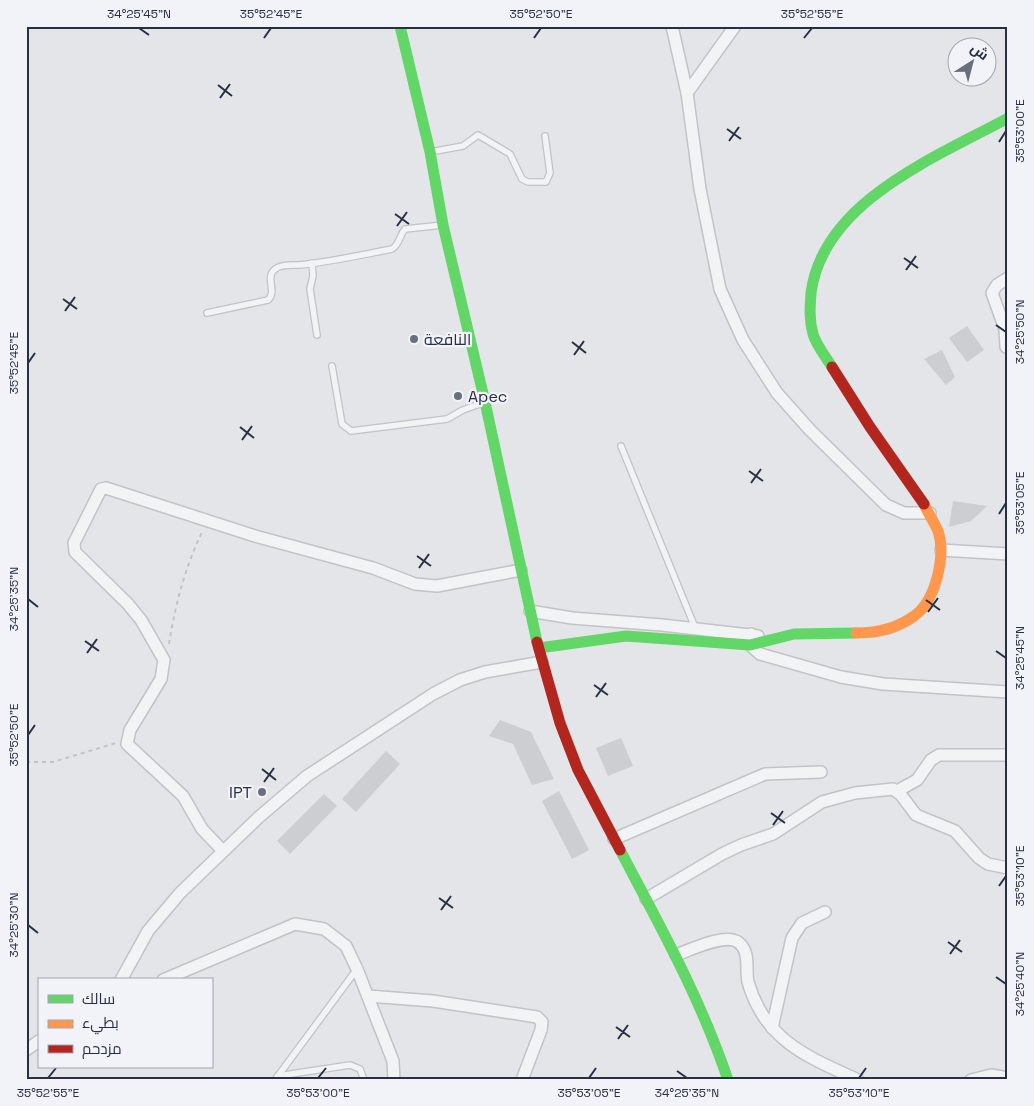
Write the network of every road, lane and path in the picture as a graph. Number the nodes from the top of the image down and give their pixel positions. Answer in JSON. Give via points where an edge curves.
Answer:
{"nodes":[{"id":1,"x":400,"y":26,"type":"edge"},
{"id":2,"x":672,"y":26,"type":"edge"},
{"id":3,"x":735,"y":26,"type":"edge"},
{"id":4,"x":687,"y":93,"type":"junction"},
{"id":5,"x":1008,"y":118,"type":"edge"},
{"id":6,"x":545,"y":136,"type":"dead end"},
{"id":7,"x":430,"y":152,"type":"junction"},
{"id":8,"x":443,"y":225,"type":"junction"},
{"id":9,"x":312,"y":264,"type":"junction"},
{"id":10,"x":1008,"y":278,"type":"edge"},
{"id":11,"x":207,"y":313,"type":"dead end"},
{"id":12,"x":317,"y":335,"type":"dead end"},
{"id":13,"x":1006,"y":347,"type":"dead end"},
{"id":14,"x":332,"y":366,"type":"dead end"},
{"id":15,"x":485,"y":402,"type":"junction"},
{"id":16,"x":621,"y":446,"type":"dead end"},
{"id":17,"x":930,"y":513,"type":"junction"},
{"id":18,"x":207,"y":520,"type":"junction"},
{"id":19,"x":941,"y":550,"type":"junction"},
{"id":20,"x":1008,"y":554,"type":"edge"},
{"id":21,"x":521,"y":570,"type":"junction"},
{"id":22,"x":530,"y":611,"type":"junction"},
{"id":23,"x":662,"y":625,"type":"junction"},
{"id":24,"x":695,"y":628,"type":"junction"},
{"id":25,"x":662,"y":638,"type":"junction"},
{"id":26,"x":751,"y":639,"type":"junction"},
{"id":27,"x":698,"y":641,"type":"junction"},
{"id":28,"x":538,"y":648,"type":"junction"},
{"id":29,"x":164,"y":660,"type":"junction"},
{"id":30,"x":542,"y":662,"type":"junction"},
{"id":31,"x":1008,"y":692,"type":"edge"},
{"id":32,"x":127,"y":741,"type":"junction"},
{"id":33,"x":1008,"y":754,"type":"edge"},
{"id":34,"x":26,"y":762,"type":"edge"},
{"id":35,"x":821,"y":772,"type":"dead end"},
{"id":36,"x":897,"y":791,"type":"junction"},
{"id":37,"x":614,"y":839,"type":"junction"},
{"id":38,"x":223,"y":851,"type":"junction"},
{"id":39,"x":1008,"y":868,"type":"edge"},
{"id":40,"x":646,"y":899,"type":"junction"},
{"id":41,"x":825,"y":912,"type":"dead end"},
{"id":42,"x":676,"y":955,"type":"junction"},
{"id":43,"x":357,"y":969,"type":"junction"},
{"id":44,"x":122,"y":978,"type":"edge"},
{"id":45,"x":168,"y":978,"type":"edge"},
{"id":46,"x":368,"y":996,"type":"junction"},
{"id":47,"x":772,"y":1028,"type":"junction"},
{"id":48,"x":38,"y":1042,"type":"edge"},
{"id":49,"x":26,"y":1050,"type":"edge"},
{"id":50,"x":276,"y":1078,"type":"edge"},
{"id":51,"x":1008,"y":1078,"type":"edge"},
{"id":52,"x":364,"y":1080,"type":"edge"},
{"id":53,"x":394,"y":1080,"type":"edge"},
{"id":54,"x":522,"y":1080,"type":"edge"},
{"id":55,"x":728,"y":1080,"type":"edge"},
{"id":56,"x":858,"y":1080,"type":"edge"},
{"id":57,"x":971,"y":1080,"type":"edge"}],
"edges":[{"from":1,"to":7,"type":"main road"},
{"from":2,"to":4,"type":"street"},
{"from":3,"to":4,"type":"street"},
{"from":4,"to":17,"type":"street","via":[[703,206],[720,289],[752,357],[777,393],[810,430],[886,505],[904,513]]},
{"from":5,"to":17,"type":"main road","via":[[908,172],[873,195],[834,235],[818,261],[813,279],[812,336]]},
{"from":6,"to":7,"type":"lane","via":[[550,173],[546,182],[528,182],[522,178],[510,154],[484,136],[478,135],[463,146]]},
{"from":7,"to":8,"type":"main road"},
{"from":8,"to":9,"type":"lane","via":[[405,229],[392,250]]},
{"from":8,"to":15,"type":"main road"},
{"from":9,"to":11,"type":"lane","via":[[281,266],[273,270],[272,293],[268,300]]},
{"from":9,"to":12,"type":"lane","via":[[310,289]]},
{"from":10,"to":13,"type":"street","via":[[992,293],[1005,329]]},
{"from":14,"to":15,"type":"lane","via":[[342,424],[351,431],[447,418]]},
{"from":15,"to":21,"type":"main road"},
{"from":16,"to":24,"type":"lane"},
{"from":17,"to":19,"type":"main road"},
{"from":18,"to":21,"type":"street","via":[[425,586]]},
{"from":18,"to":29,"type":"path","via":[[190,556]]},
{"from":18,"to":29,"type":"street","via":[[103,488],[74,543],[75,552],[141,620]]},
{"from":19,"to":20,"type":"street"},
{"from":19,"to":26,"type":"main road","via":[[941,567],[926,602],[916,615],[902,623],[874,633]]},
{"from":21,"to":22,"type":"main road"},
{"from":22,"to":23,"type":"street","via":[[572,618]]},
{"from":22,"to":28,"type":"main road"},
{"from":23,"to":24,"type":"street"},
{"from":23,"to":25,"type":"street"},
{"from":24,"to":26,"type":"street"},
{"from":24,"to":27,"type":"lane"},
{"from":25,"to":27,"type":"main road"},
{"from":25,"to":28,"type":"main road","via":[[626,636]]},
{"from":26,"to":27,"type":"main road"},
{"from":26,"to":31,"type":"street","via":[[767,657],[841,677],[910,687]]},
{"from":28,"to":30,"type":"main road"},
{"from":29,"to":32,"type":"street","via":[[161,680],[130,730]]},
{"from":30,"to":37,"type":"main road","via":[[578,770]]},
{"from":30,"to":38,"type":"street","via":[[485,672],[460,680],[434,694],[318,768]]},
{"from":32,"to":34,"type":"path","via":[[53,762]]},
{"from":32,"to":38,"type":"street","via":[[183,796],[202,829]]},
{"from":33,"to":36,"type":"street","via":[[939,755],[931,760],[917,780]]},
{"from":35,"to":37,"type":"street","via":[[765,774]]},
{"from":36,"to":39,"type":"street","via":[[916,815],[955,831],[988,864]]},
{"from":36,"to":40,"type":"street","via":[[856,793],[822,802],[773,834],[722,854]]},
{"from":37,"to":40,"type":"main road"},
{"from":38,"to":44,"type":"street","via":[[160,914]]},
{"from":40,"to":42,"type":"main road"},
{"from":41,"to":47,"type":"street","via":[[802,923],[792,938]]},
{"from":42,"to":47,"type":"street","via":[[722,939],[738,942],[745,951],[748,980],[754,996]]},
{"from":42,"to":55,"type":"main road","via":[[711,1030]]},
{"from":43,"to":45,"type":"street","via":[[346,946],[324,930],[295,924]]},
{"from":43,"to":46,"type":"street"},
{"from":43,"to":50,"type":"lane"},
{"from":46,"to":53,"type":"street","via":[[393,1061]]},
{"from":46,"to":54,"type":"street","via":[[433,1001],[537,1017],[542,1022],[541,1030]]},
{"from":47,"to":56,"type":"street","via":[[794,1049]]},
{"from":48,"to":49,"type":"street"},
{"from":50,"to":52,"type":"lane","via":[[350,1066],[360,1069]]},
{"from":51,"to":57,"type":"street","via":[[991,1076]]}]}
